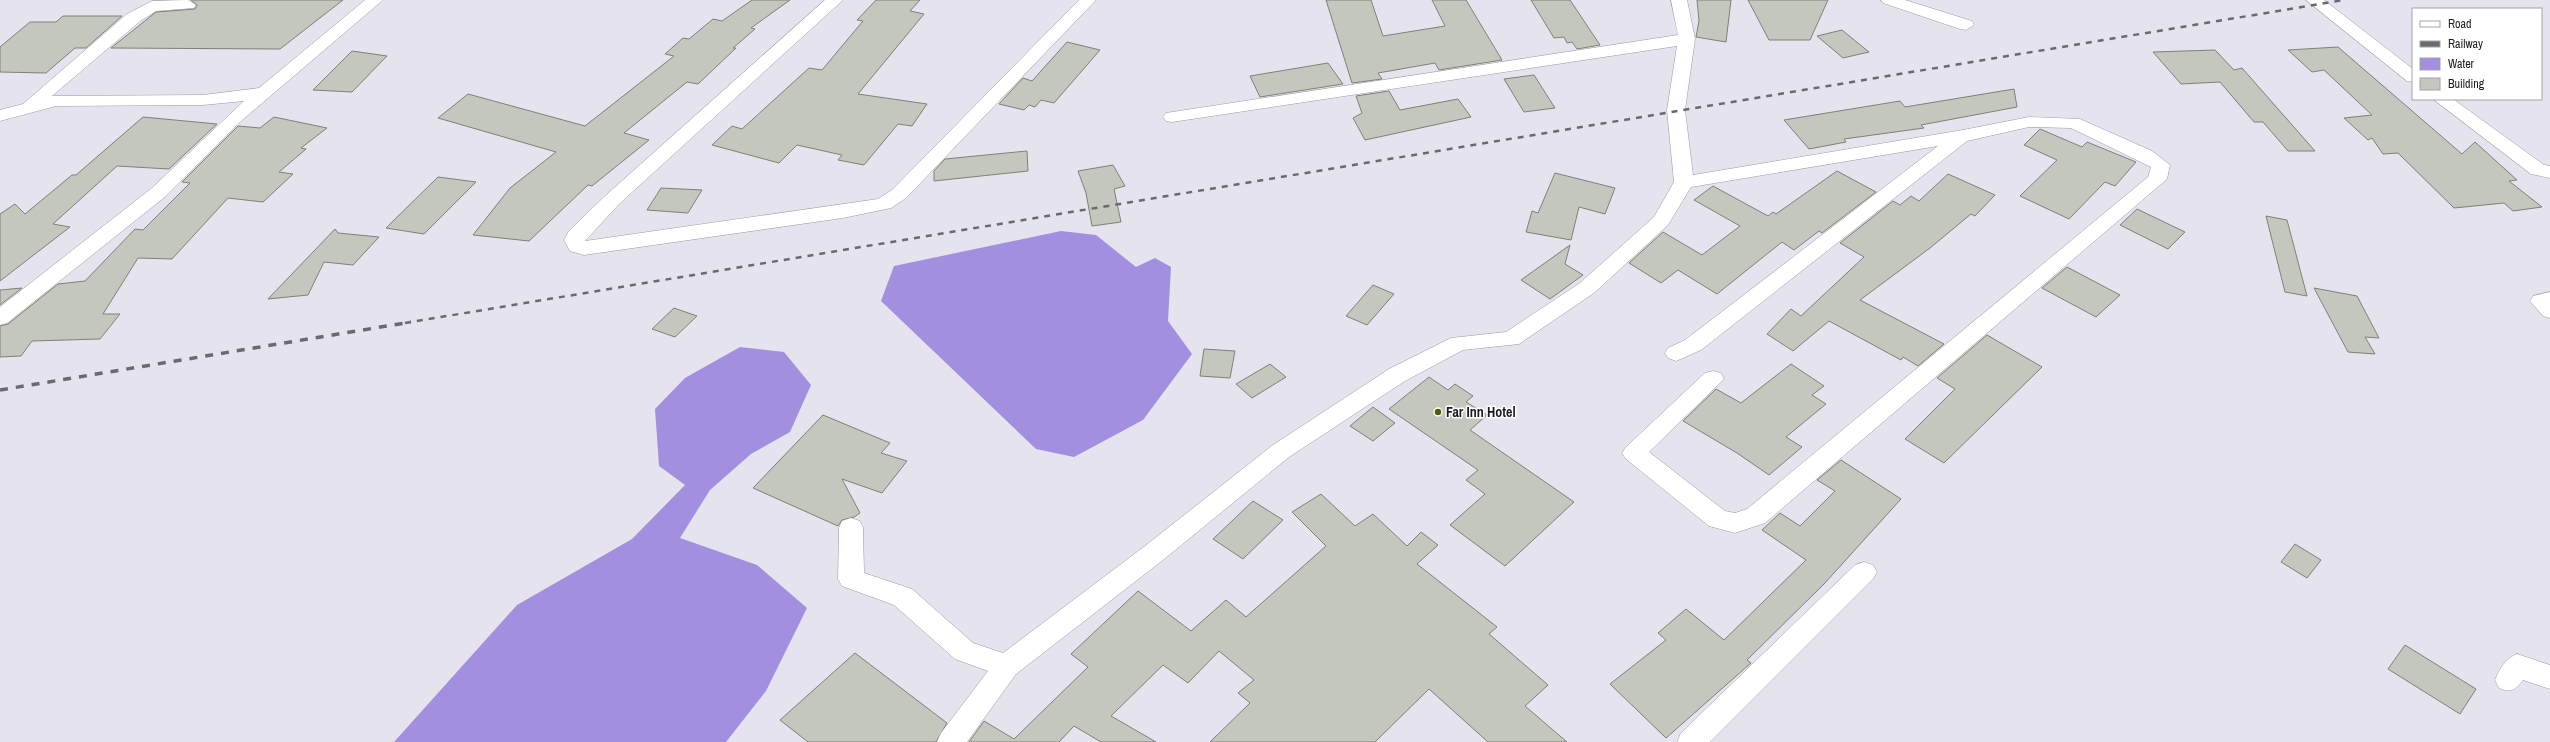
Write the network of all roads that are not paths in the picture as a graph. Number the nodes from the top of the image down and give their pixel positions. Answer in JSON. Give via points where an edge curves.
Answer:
{"nodes":[{"id":1,"x":375,"y":0,"type":"edge"},
{"id":2,"x":835,"y":0,"type":"edge"},
{"id":3,"x":1088,"y":0,"type":"edge"},
{"id":4,"x":1680,"y":0,"type":"edge"},
{"id":5,"x":1888,"y":0,"type":"edge"},
{"id":6,"x":2314,"y":0,"type":"edge"},
{"id":7,"x":188,"y":5,"type":"dead end"},
{"id":8,"x":1966,"y":26,"type":"dead end"},
{"id":9,"x":1686,"y":39,"type":"junction"},
{"id":10,"x":2412,"y":76,"type":"edge"},
{"id":11,"x":265,"y":93,"type":"junction"},
{"id":12,"x":2443,"y":100,"type":"edge"},
{"id":13,"x":8,"y":114,"type":"edge"},
{"id":14,"x":1172,"y":117,"type":"dead end"},
{"id":15,"x":1963,"y":136,"type":"junction"},
{"id":16,"x":2550,"y":172,"type":"edge"},
{"id":17,"x":1684,"y":182,"type":"junction"},
{"id":18,"x":2550,"y":299,"type":"edge"},
{"id":19,"x":2550,"y":311,"type":"edge"},
{"id":20,"x":0,"y":318,"type":"edge"},
{"id":21,"x":1676,"y":352,"type":"dead end"},
{"id":22,"x":1713,"y":379,"type":"dead end"},
{"id":23,"x":852,"y":528,"type":"dead end"},
{"id":24,"x":1864,"y":572,"type":"dead end"},
{"id":25,"x":1007,"y":666,"type":"junction"},
{"id":26,"x":2550,"y":677,"type":"edge"},
{"id":27,"x":2508,"y":680,"type":"dead end"},
{"id":28,"x":950,"y":742,"type":"edge"},
{"id":29,"x":1691,"y":742,"type":"edge"}],
"edges":[{"from":1,"to":11,"type":"street"},
{"from":2,"to":3,"type":"street","via":[[612,200],[576,236],[574,240],[577,246],[584,248],[884,204],[899,194]]},
{"from":4,"to":9,"type":"street"},
{"from":5,"to":8,"type":"street"},
{"from":6,"to":10,"type":"street"},
{"from":7,"to":13,"type":"street","via":[[152,6],[132,18],[38,100]]},
{"from":9,"to":14,"type":"street"},
{"from":9,"to":17,"type":"street","via":[[1676,110]]},
{"from":11,"to":13,"type":"street","via":[[203,100],[55,101]]},
{"from":11,"to":20,"type":"street","via":[[234,118],[158,192]]},
{"from":12,"to":16,"type":"street","via":[[2538,170]]},
{"from":15,"to":17,"type":"street"},
{"from":15,"to":21,"type":"street","via":[[1693,345]]},
{"from":15,"to":22,"type":"street","via":[[2029,122],[2074,123],[2145,155],[2161,165],[2157,179],[1762,511],[1756,516],[1735,523],[1718,519],[1634,453]]},
{"from":17,"to":25,"type":"street","via":[[1661,221],[1587,288],[1511,339],[1459,343],[1390,379],[1281,451]]},
{"from":18,"to":19,"type":"street","via":[[2540,301]]},
{"from":23,"to":25,"type":"street","via":[[851,579],[903,597],[964,651]]},
{"from":24,"to":29,"type":"street"},
{"from":25,"to":28,"type":"street"},
{"from":26,"to":27,"type":"street","via":[[2517,666]]}]}
